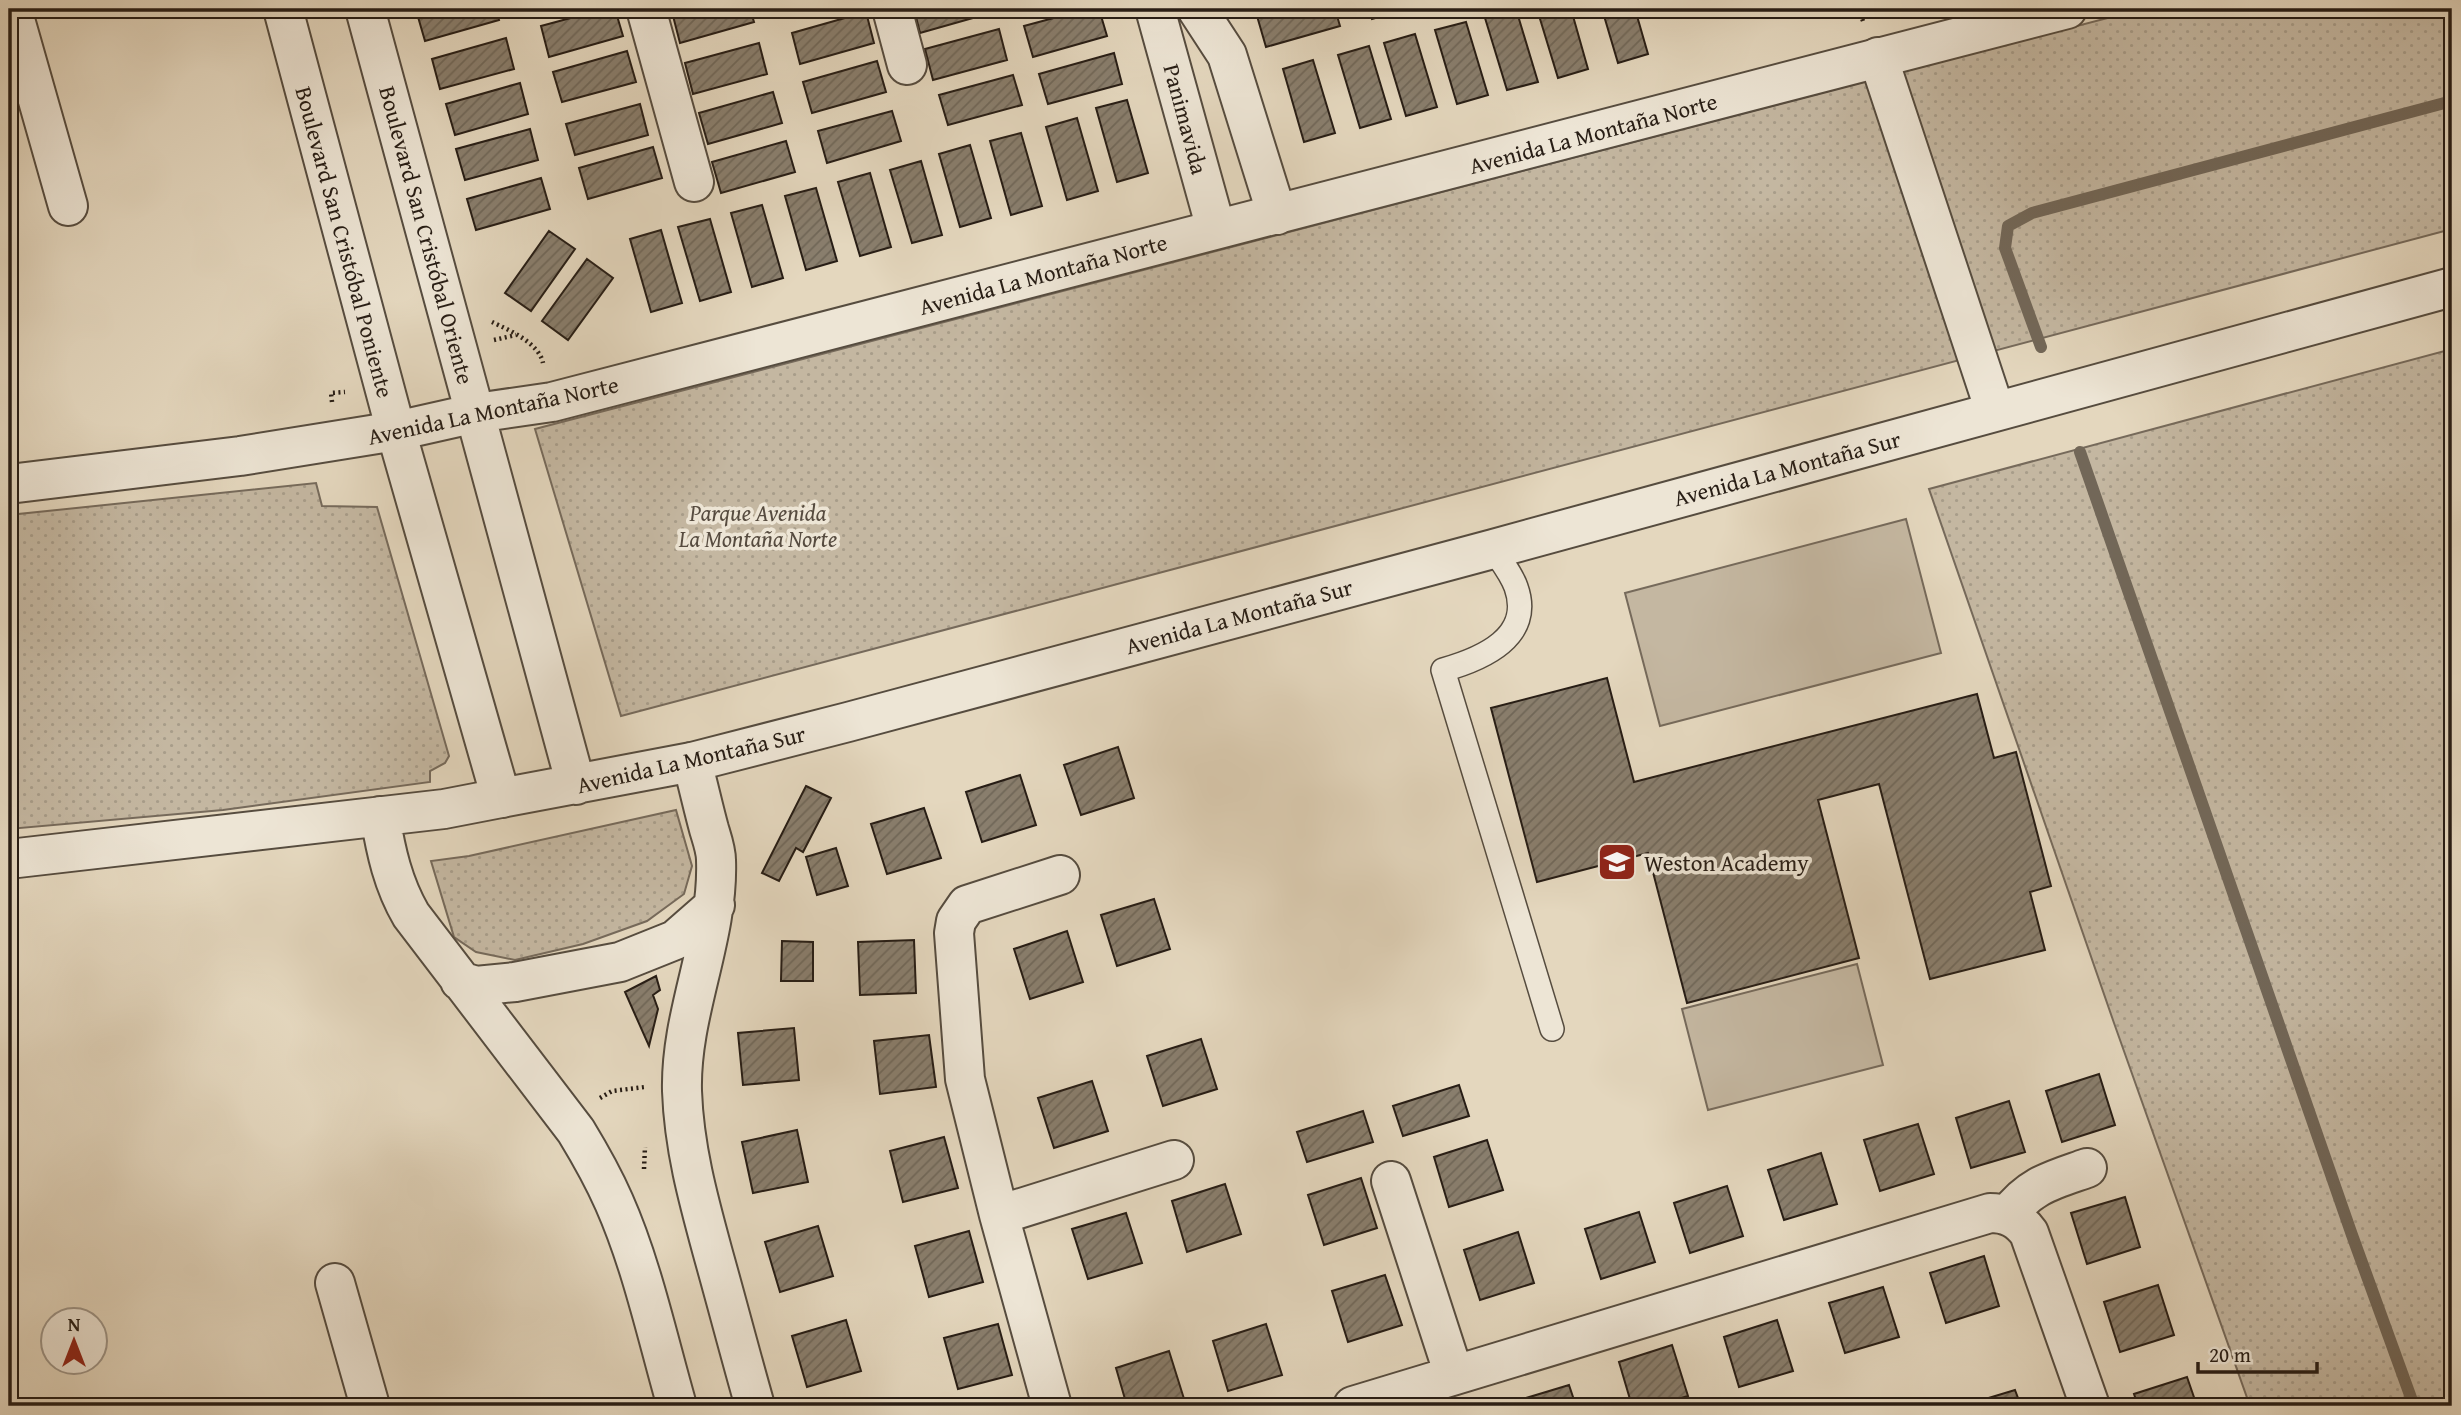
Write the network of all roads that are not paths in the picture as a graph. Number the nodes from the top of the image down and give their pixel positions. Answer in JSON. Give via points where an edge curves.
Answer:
{"nodes":[{"id":1,"x":12,"y":9,"type":"edge"},
{"id":2,"x":283,"y":9,"type":"edge"},
{"id":3,"x":365,"y":9,"type":"edge"},
{"id":4,"x":646,"y":9,"type":"edge"},
{"id":5,"x":892,"y":9,"type":"edge"},
{"id":6,"x":1155,"y":9,"type":"edge"},
{"id":7,"x":1197,"y":9,"type":"edge"},
{"id":8,"x":2067,"y":9,"type":"edge"},
{"id":9,"x":1878,"y":57,"type":"junction"},
{"id":10,"x":907,"y":65,"type":"dead end"},
{"id":11,"x":694,"y":182,"type":"dead end"},
{"id":12,"x":68,"y":205,"type":"dead end"},
{"id":13,"x":1277,"y":215,"type":"junction"},
{"id":14,"x":1216,"y":229,"type":"junction"},
{"id":15,"x":2452,"y":287,"type":"edge"},
{"id":16,"x":1995,"y":411,"type":"junction"},
{"id":17,"x":476,"y":413,"type":"junction"},
{"id":18,"x":396,"y":431,"type":"junction"},
{"id":19,"x":9,"y":484,"type":"edge"},
{"id":20,"x":1493,"y":549,"type":"junction"},
{"id":21,"x":692,"y":762,"type":"junction"},
{"id":22,"x":576,"y":785,"type":"junction"},
{"id":23,"x":501,"y":798,"type":"junction"},
{"id":24,"x":380,"y":816,"type":"junction"},
{"id":25,"x":9,"y":859,"type":"edge"},
{"id":26,"x":1060,"y":875,"type":"dead end"},
{"id":27,"x":715,"y":905,"type":"junction"},
{"id":28,"x":460,"y":981,"type":"junction"},
{"id":29,"x":1552,"y":1029,"type":"dead end"},
{"id":30,"x":1174,"y":1160,"type":"dead end"},
{"id":31,"x":2087,"y":1168,"type":"dead end"},
{"id":32,"x":1391,"y":1181,"type":"dead end"},
{"id":33,"x":999,"y":1215,"type":"junction"},
{"id":34,"x":2008,"y":1215,"type":"junction"},
{"id":35,"x":335,"y":1283,"type":"dead end"},
{"id":36,"x":1454,"y":1375,"type":"junction"},
{"id":37,"x":370,"y":1406,"type":"edge"},
{"id":38,"x":677,"y":1406,"type":"edge"},
{"id":39,"x":755,"y":1406,"type":"edge"},
{"id":40,"x":1052,"y":1406,"type":"edge"},
{"id":41,"x":1353,"y":1406,"type":"edge"},
{"id":42,"x":2090,"y":1406,"type":"edge"}],
"edges":[{"from":1,"to":12,"type":"street"},
{"from":2,"to":18,"type":"street","name":"Boulevard San Cristóbal Poniente"},
{"from":3,"to":17,"type":"street","name":"Boulevard San Cristóbal Oriente"},
{"from":4,"to":11,"type":"street"},
{"from":5,"to":10,"type":"street"},
{"from":6,"to":14,"type":"street","name":"Panimavida"},
{"from":7,"to":13,"type":"street","via":[[1227,55]]},
{"from":8,"to":9,"type":"street","name":"Avenida La Montaña Norte"},
{"from":9,"to":13,"type":"street","name":"Avenida La Montaña Norte"},
{"from":9,"to":16,"type":"street"},
{"from":13,"to":14,"type":"street","name":"Avenida La Montaña Norte"},
{"from":14,"to":17,"type":"street","name":"Avenida La Montaña Norte","via":[[552,402]]},
{"from":15,"to":16,"type":"street","name":"Avenida La Montaña Sur"},
{"from":16,"to":20,"type":"street","name":"Avenida La Montaña Sur"},
{"from":17,"to":18,"type":"street","name":"Avenida La Montaña Norte"},
{"from":17,"to":22,"type":"street","name":"Boulevard San Cristóbal Oriente"},
{"from":18,"to":19,"type":"street","name":"Avenida La Montaña Norte","via":[[228,458]]},
{"from":18,"to":23,"type":"street","name":"Boulevard San Cristóbal Poniente"},
{"from":20,"to":21,"type":"street","name":"Avenida La Montaña Sur"},
{"from":20,"to":29,"type":"lane","via":[[1516,585],[1518,618],[1491,652],[1443,670]]},
{"from":21,"to":22,"type":"street","name":"Avenida La Montaña Sur"},
{"from":21,"to":27,"type":"street","via":[[716,857]]},
{"from":22,"to":23,"type":"street","name":"Avenida La Montaña Sur"},
{"from":23,"to":24,"type":"street","name":"Avenida La Montaña Sur"},
{"from":24,"to":25,"type":"street","name":"Avenida La Montaña Sur"},
{"from":24,"to":28,"type":"street","via":[[398,893]]},
{"from":26,"to":33,"type":"street","via":[[967,905],[956,921],[965,1079]]},
{"from":27,"to":28,"type":"street","via":[[675,940],[620,962],[515,982],[476,986]]},
{"from":27,"to":39,"type":"street","via":[[685,1045],[684,1123],[697,1195]]},
{"from":28,"to":38,"type":"street","via":[[576,1131],[596,1165],[630,1244]]},
{"from":30,"to":33,"type":"street"},
{"from":31,"to":34,"type":"street","via":[[2040,1185]]},
{"from":32,"to":36,"type":"street"},
{"from":33,"to":40,"type":"street"},
{"from":34,"to":36,"type":"street","via":[[1979,1216]]},
{"from":34,"to":42,"type":"street","via":[[2029,1233]]},
{"from":35,"to":37,"type":"street"},
{"from":36,"to":41,"type":"street"}]}
